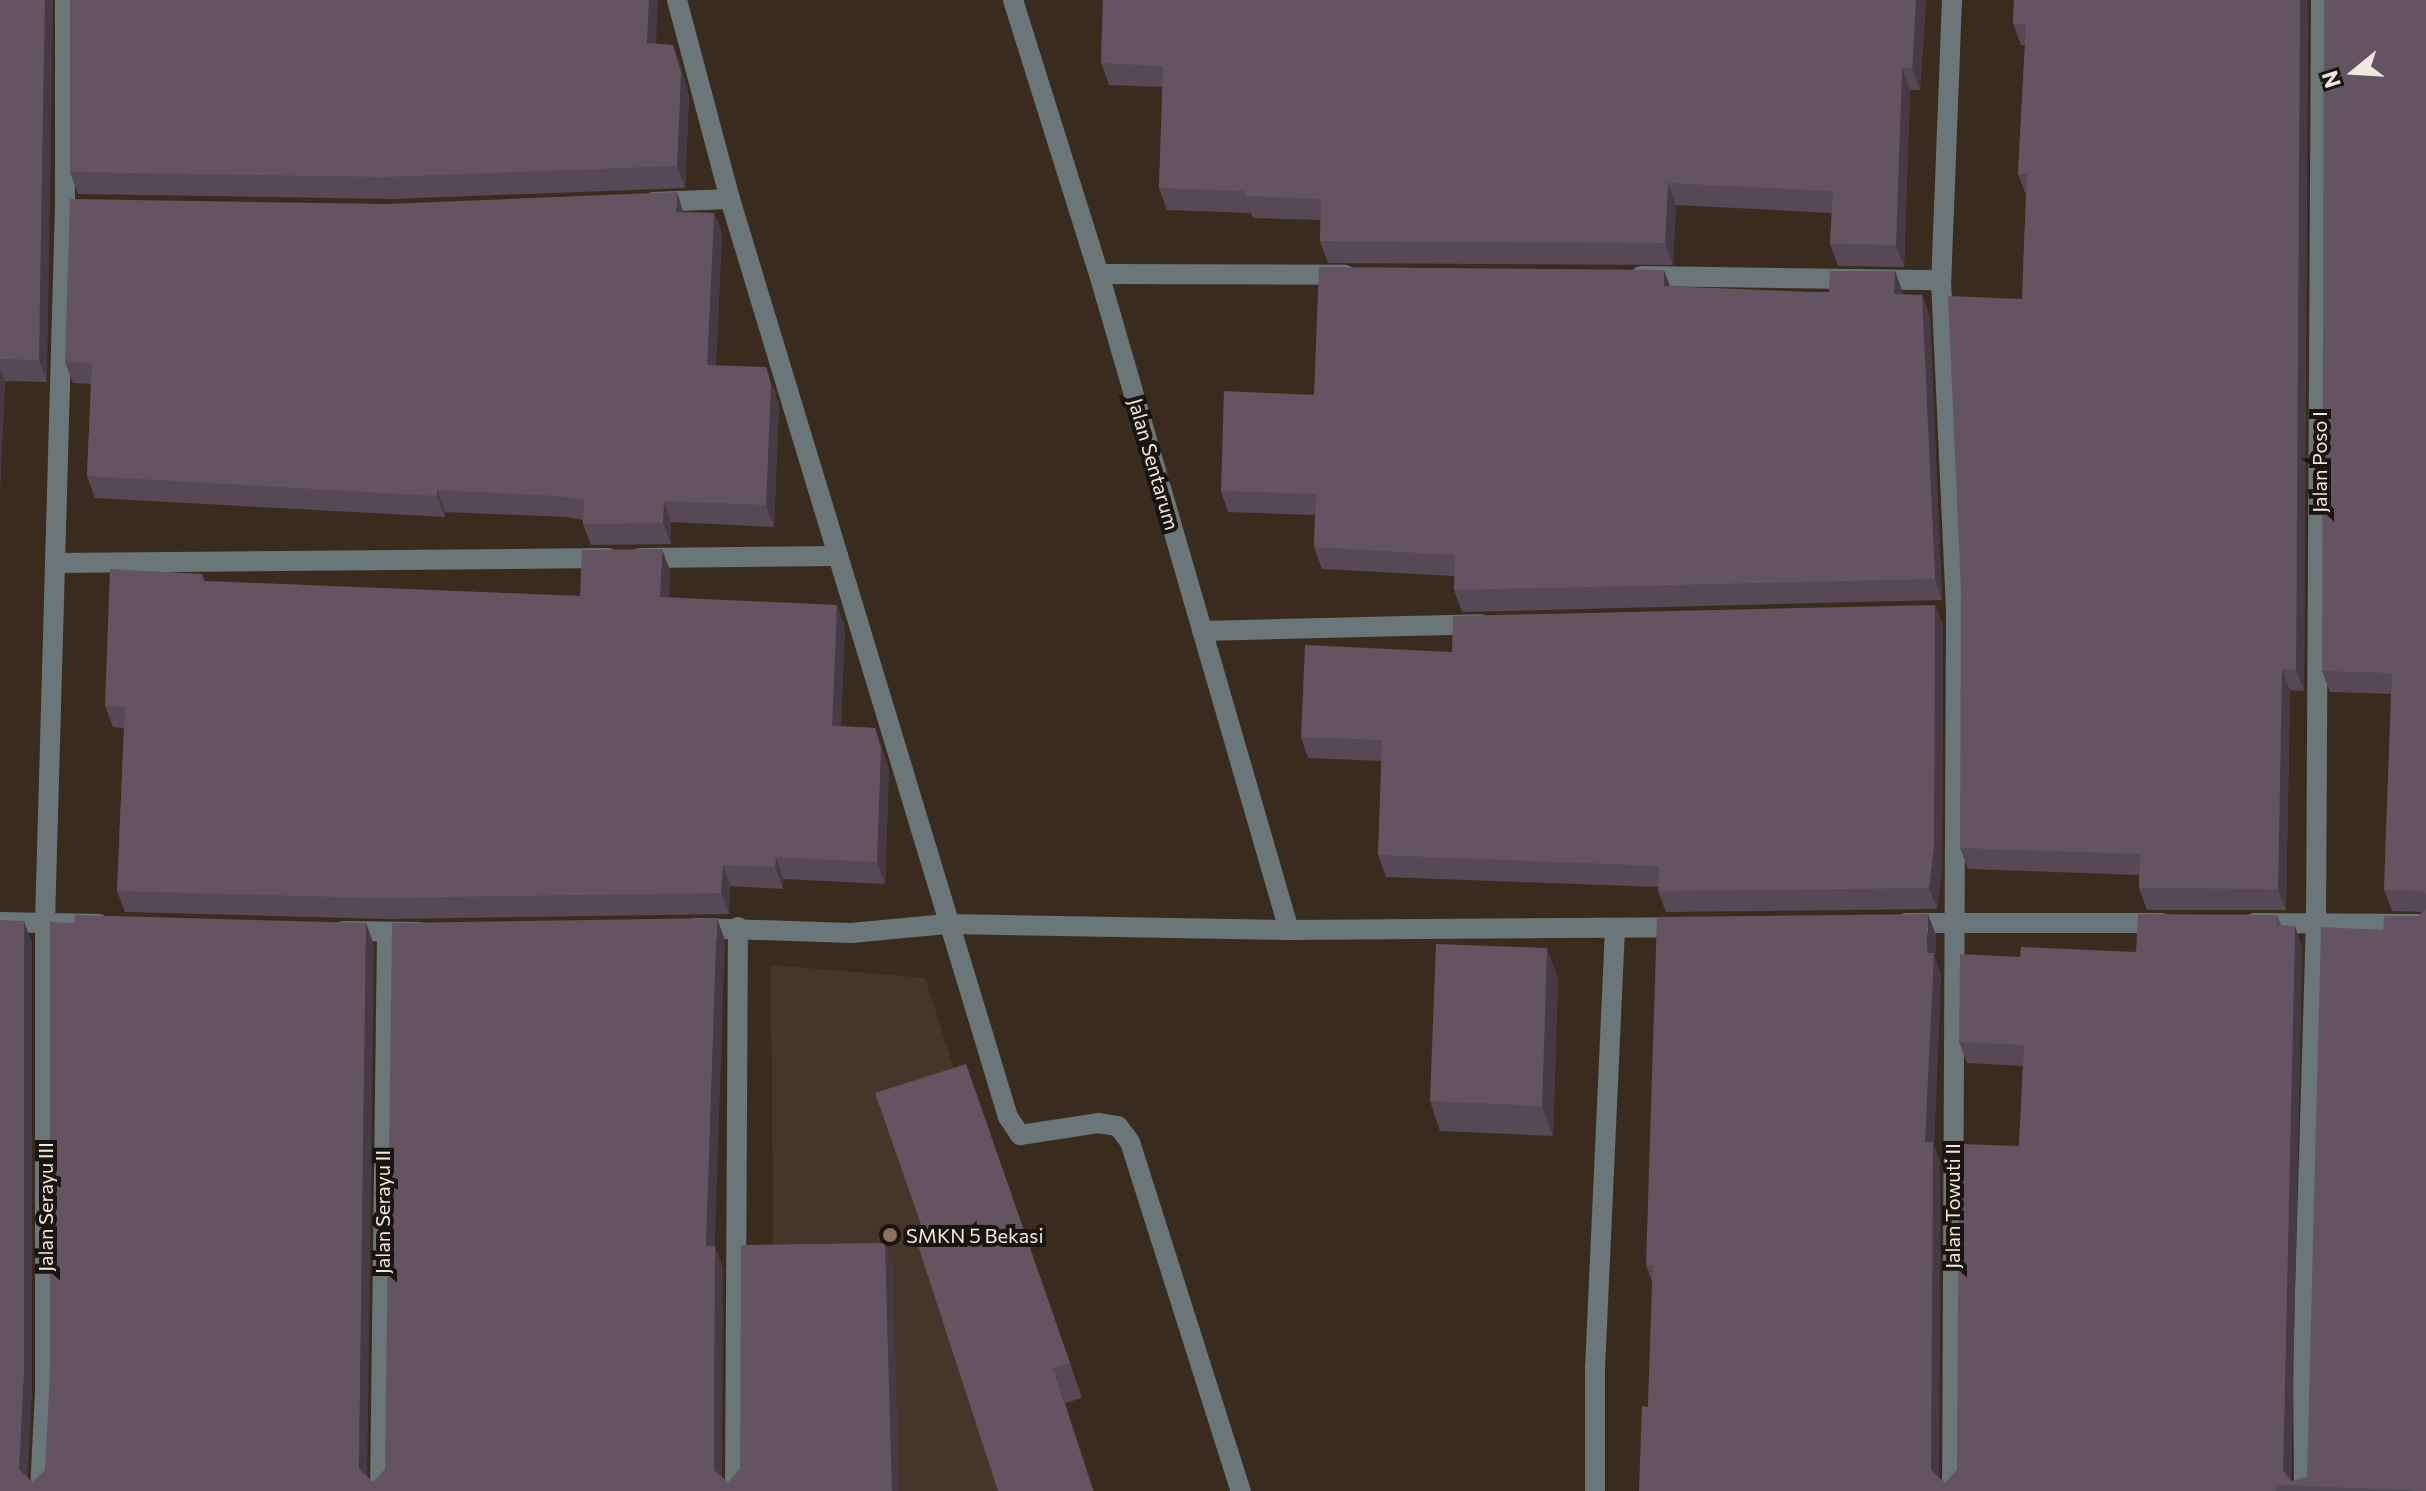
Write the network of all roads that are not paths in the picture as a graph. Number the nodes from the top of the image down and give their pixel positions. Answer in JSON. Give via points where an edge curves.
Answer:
{"nodes":[{"id":1,"x":65,"y":0,"type":"edge"},
{"id":2,"x":677,"y":0,"type":"edge"},
{"id":3,"x":1013,"y":0,"type":"edge"},
{"id":4,"x":1952,"y":0,"type":"edge"},
{"id":5,"x":2321,"y":0,"type":"edge"},
{"id":6,"x":730,"y":199,"type":"junction"},
{"id":7,"x":638,"y":203,"type":"edge"},
{"id":8,"x":1099,"y":274,"type":"junction"},
{"id":9,"x":1364,"y":275,"type":"edge"},
{"id":10,"x":1613,"y":276,"type":"edge"},
{"id":11,"x":1941,"y":280,"type":"junction"},
{"id":12,"x":838,"y":556,"type":"junction"},
{"id":13,"x":56,"y":563,"type":"junction"},
{"id":14,"x":1500,"y":624,"type":"edge"},
{"id":15,"x":1202,"y":631,"type":"junction"},
{"id":16,"x":0,"y":922,"type":"edge"},
{"id":17,"x":45,"y":922,"type":"junction"},
{"id":18,"x":1951,"y":922,"type":"junction"},
{"id":19,"x":1890,"y":923,"type":"edge"},
{"id":20,"x":2189,"y":923,"type":"edge"},
{"id":21,"x":2237,"y":923,"type":"edge"},
{"id":22,"x":947,"y":924,"type":"junction"},
{"id":23,"x":2316,"y":924,"type":"junction"},
{"id":24,"x":2426,"y":924,"type":"edge"},
{"id":25,"x":123,"y":925,"type":"edge"},
{"id":26,"x":738,"y":927,"type":"junction"},
{"id":27,"x":1707,"y":927,"type":"edge"},
{"id":28,"x":674,"y":928,"type":"edge"},
{"id":29,"x":1615,"y":928,"type":"junction"},
{"id":30,"x":325,"y":930,"type":"edge"},
{"id":31,"x":1289,"y":930,"type":"junction"},
{"id":32,"x":387,"y":932,"type":"junction"},
{"id":33,"x":435,"y":932,"type":"edge"},
{"id":34,"x":40,"y":1491,"type":"edge"},
{"id":35,"x":380,"y":1491,"type":"edge"},
{"id":36,"x":735,"y":1491,"type":"edge"},
{"id":37,"x":1241,"y":1491,"type":"edge"},
{"id":38,"x":1595,"y":1491,"type":"edge"},
{"id":39,"x":1952,"y":1491,"type":"edge"},
{"id":40,"x":2304,"y":1491,"type":"edge"}],
"edges":[{"from":1,"to":13,"type":"street","name":"Jalan Serayu III","via":[[73,207]]},
{"from":2,"to":6,"type":"street"},
{"from":3,"to":8,"type":"street","name":"Jalan Sentarum"},
{"from":4,"to":11,"type":"street","name":"Jalan Towuti II"},
{"from":5,"to":23,"type":"street","name":"Jalan Poso I"},
{"from":6,"to":7,"type":"street"},
{"from":6,"to":12,"type":"street"},
{"from":8,"to":9,"type":"street"},
{"from":8,"to":15,"type":"street","name":"Jalan Sentarum"},
{"from":10,"to":11,"type":"street"},
{"from":11,"to":18,"type":"street","name":"Jalan Towuti II"},
{"from":12,"to":13,"type":"street"},
{"from":12,"to":22,"type":"street"},
{"from":13,"to":17,"type":"street","name":"Jalan Serayu III"},
{"from":14,"to":15,"type":"street"},
{"from":15,"to":31,"type":"street","name":"Jalan Sentarum"},
{"from":16,"to":17,"type":"street"},
{"from":17,"to":25,"type":"street"},
{"from":17,"to":34,"type":"street","name":"Jalan Serayu III","via":[[45,1391]]},
{"from":18,"to":19,"type":"street"},
{"from":18,"to":20,"type":"street"},
{"from":18,"to":39,"type":"street","name":"Jalan Towuti II"},
{"from":21,"to":23,"type":"street"},
{"from":22,"to":26,"type":"street","via":[[851,933]]},
{"from":22,"to":31,"type":"street"},
{"from":22,"to":37,"type":"street","via":[[1008,1117],[1020,1135],[1098,1123],[1118,1126],[1130,1142]]},
{"from":23,"to":24,"type":"street"},
{"from":23,"to":40,"type":"street","name":"Jalan Poso I"},
{"from":26,"to":28,"type":"street"},
{"from":26,"to":36,"type":"street"},
{"from":27,"to":29,"type":"street"},
{"from":29,"to":31,"type":"street"},
{"from":29,"to":38,"type":"street","via":[[1595,1369]]},
{"from":30,"to":32,"type":"street"},
{"from":32,"to":33,"type":"street"},
{"from":32,"to":35,"type":"street","name":"Jalan Serayu II"}]}
